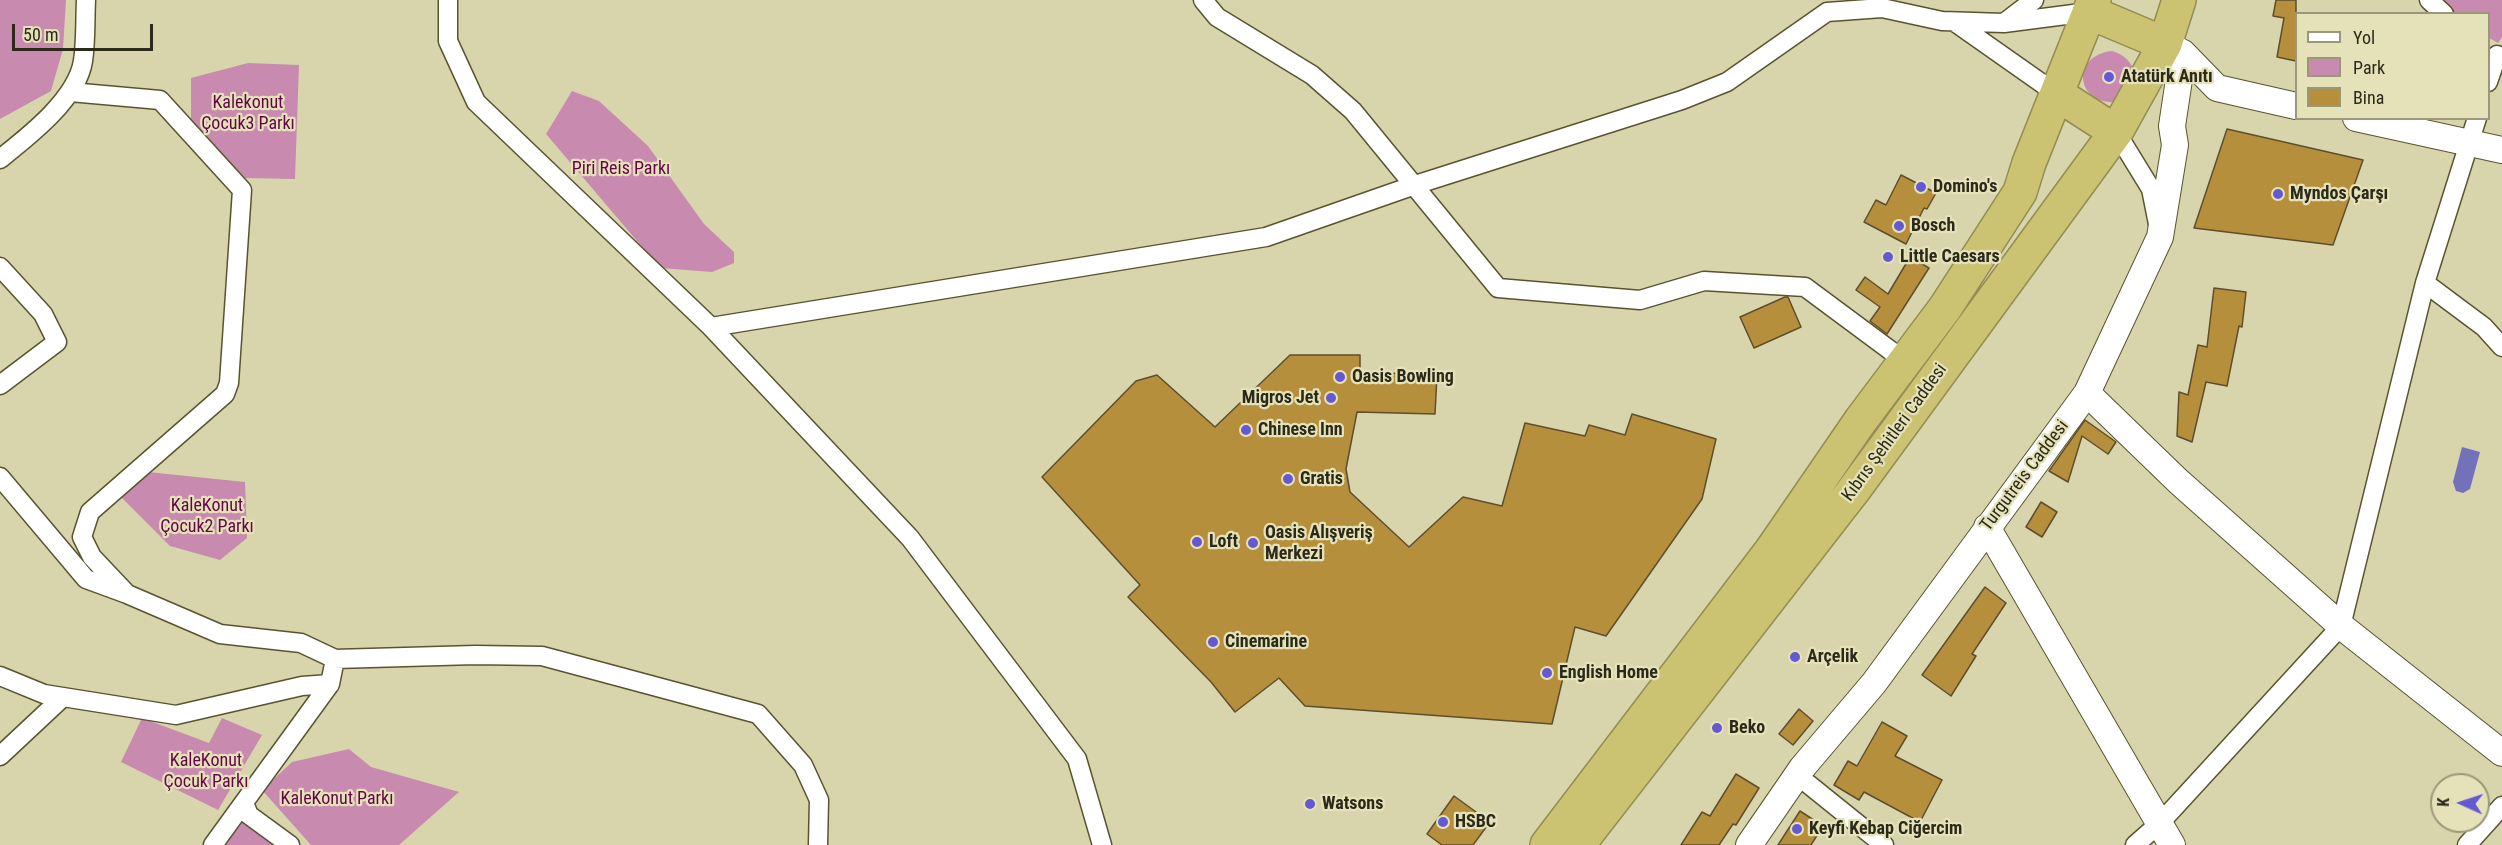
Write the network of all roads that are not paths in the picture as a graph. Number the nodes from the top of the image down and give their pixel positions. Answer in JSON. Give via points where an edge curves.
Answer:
{"nodes":[{"id":1,"x":86,"y":0,"type":"edge"},
{"id":2,"x":448,"y":0,"type":"edge"},
{"id":3,"x":1203,"y":0,"type":"edge"},
{"id":4,"x":2034,"y":0,"type":"edge"},
{"id":5,"x":2179,"y":0,"type":"edge"},
{"id":6,"x":2429,"y":0,"type":"edge"},
{"id":7,"x":1825,"y":6,"type":"edge"},
{"id":8,"x":2092,"y":6,"type":"edge"},
{"id":9,"x":2442,"y":12,"type":"edge"},
{"id":10,"x":1956,"y":23,"type":"junction"},
{"id":11,"x":2004,"y":23,"type":"junction"},
{"id":12,"x":2174,"y":49,"type":"junction"},
{"id":13,"x":2496,"y":54,"type":"edge"},
{"id":14,"x":2490,"y":75,"type":"edge"},
{"id":15,"x":70,"y":92,"type":"junction"},
{"id":16,"x":2056,"y":94,"type":"junction"},
{"id":17,"x":2295,"y":106,"type":"edge"},
{"id":18,"x":2365,"y":120,"type":"edge"},
{"id":19,"x":2476,"y":120,"type":"edge"},
{"id":20,"x":2116,"y":132,"type":"junction"},
{"id":21,"x":2469,"y":143,"type":"junction"},
{"id":22,"x":2502,"y":150,"type":"edge"},
{"id":23,"x":0,"y":159,"type":"edge"},
{"id":24,"x":1415,"y":185,"type":"junction"},
{"id":25,"x":2160,"y":237,"type":"junction"},
{"id":26,"x":0,"y":267,"type":"edge"},
{"id":27,"x":2425,"y":283,"type":"junction"},
{"id":28,"x":711,"y":327,"type":"junction"},
{"id":29,"x":2502,"y":347,"type":"edge"},
{"id":30,"x":1906,"y":362,"type":"junction"},
{"id":31,"x":0,"y":385,"type":"edge"},
{"id":32,"x":2087,"y":393,"type":"junction"},
{"id":33,"x":0,"y":477,"type":"edge"},
{"id":34,"x":1987,"y":527,"type":"junction"},
{"id":35,"x":127,"y":594,"type":"junction"},
{"id":36,"x":2341,"y":626,"type":"junction"},
{"id":37,"x":335,"y":659,"type":"junction"},
{"id":38,"x":0,"y":676,"type":"edge"},
{"id":39,"x":330,"y":684,"type":"junction"},
{"id":40,"x":62,"y":698,"type":"junction"},
{"id":41,"x":2502,"y":753,"type":"edge"},
{"id":42,"x":0,"y":756,"type":"edge"},
{"id":43,"x":1797,"y":775,"type":"junction"},
{"id":44,"x":244,"y":803,"type":"junction"},
{"id":45,"x":2502,"y":806,"type":"edge"},
{"id":46,"x":2166,"y":834,"type":"edge"},
{"id":47,"x":213,"y":845,"type":"edge"},
{"id":48,"x":290,"y":845,"type":"edge"},
{"id":49,"x":818,"y":845,"type":"edge"},
{"id":50,"x":1102,"y":845,"type":"edge"},
{"id":51,"x":1547,"y":845,"type":"edge"},
{"id":52,"x":1578,"y":845,"type":"edge"},
{"id":53,"x":1749,"y":845,"type":"edge"},
{"id":54,"x":1884,"y":845,"type":"edge"},
{"id":55,"x":2135,"y":845,"type":"edge"},
{"id":56,"x":2468,"y":845,"type":"edge"}],
"edges":[{"from":1,"to":15,"type":"street","via":[[83,62]]},
{"from":2,"to":28,"type":"street","via":[[448,41],[476,102]]},
{"from":3,"to":24,"type":"street","via":[[1217,17],[1329,89],[1353,111]]},
{"from":4,"to":11,"type":"street"},
{"from":5,"to":12,"type":"highway","name":"Kıbrıs Şehitleri Caddesi"},
{"from":6,"to":9,"type":"street"},
{"from":7,"to":10,"type":"street","via":[[1882,8]]},
{"from":7,"to":24,"type":"street","via":[[1727,82]]},
{"from":8,"to":11,"type":"street"},
{"from":8,"to":12,"type":"highway"},
{"from":8,"to":16,"type":"highway","name":"Kıbrıs Şehitleri Caddesi"},
{"from":10,"to":11,"type":"street"},
{"from":10,"to":16,"type":"street"},
{"from":12,"to":17,"type":"street","via":[[2217,88]]},
{"from":12,"to":20,"type":"highway","name":"Kıbrıs Şehitleri Caddesi"},
{"from":12,"to":25,"type":"street","name":"Turgutreis Caddesi","via":[[2175,145]]},
{"from":13,"to":14,"type":"street"},
{"from":15,"to":23,"type":"street"},
{"from":15,"to":35,"type":"street","via":[[160,100],[242,190],[229,383],[225,394],[90,512],[82,537],[92,557]]},
{"from":16,"to":20,"type":"highway"},
{"from":16,"to":30,"type":"highway","name":"Kıbrıs Şehitleri Caddesi","via":[[2020,192]]},
{"from":18,"to":21,"type":"street"},
{"from":19,"to":21,"type":"street"},
{"from":20,"to":25,"type":"street","via":[[2151,189]]},
{"from":20,"to":52,"type":"highway","name":"Kıbrıs Şehitleri Caddesi","via":[[1853,491]]},
{"from":21,"to":22,"type":"street"},
{"from":21,"to":27,"type":"street"},
{"from":24,"to":28,"type":"street","via":[[1266,237]]},
{"from":24,"to":30,"type":"street","via":[[1498,288],[1640,300],[1704,281],[1805,287]]},
{"from":25,"to":32,"type":"street","name":"Turgutreis Caddesi"},
{"from":26,"to":31,"type":"street","via":[[43,314],[57,342]]},
{"from":27,"to":29,"type":"street","via":[[2484,327]]},
{"from":27,"to":36,"type":"street"},
{"from":28,"to":50,"type":"street","via":[[917,547],[1077,759]]},
{"from":30,"to":51,"type":"highway","name":"Kıbrıs Şehitleri Caddesi","via":[[1771,551]]},
{"from":32,"to":34,"type":"street","name":"Turgutreis Caddesi"},
{"from":32,"to":36,"type":"street","via":[[2178,481]]},
{"from":33,"to":35,"type":"street","via":[[86,579]]},
{"from":34,"to":43,"type":"street","name":"Turgutreis Caddesi","via":[[1874,683]]},
{"from":34,"to":46,"type":"street"},
{"from":35,"to":37,"type":"street","via":[[219,634],[301,643]]},
{"from":36,"to":41,"type":"street"},
{"from":36,"to":46,"type":"street"},
{"from":37,"to":39,"type":"street"},
{"from":37,"to":49,"type":"street","via":[[542,656],[758,714],[803,765],[819,800]]},
{"from":38,"to":40,"type":"street"},
{"from":39,"to":40,"type":"street","via":[[176,715]]},
{"from":39,"to":44,"type":"street"},
{"from":40,"to":42,"type":"street"},
{"from":43,"to":53,"type":"street","name":"Turgutreis Caddesi"},
{"from":43,"to":54,"type":"street"},
{"from":44,"to":47,"type":"street"},
{"from":44,"to":48,"type":"street","via":[[249,815]]},
{"from":45,"to":56,"type":"street"},
{"from":46,"to":55,"type":"street"}]}
